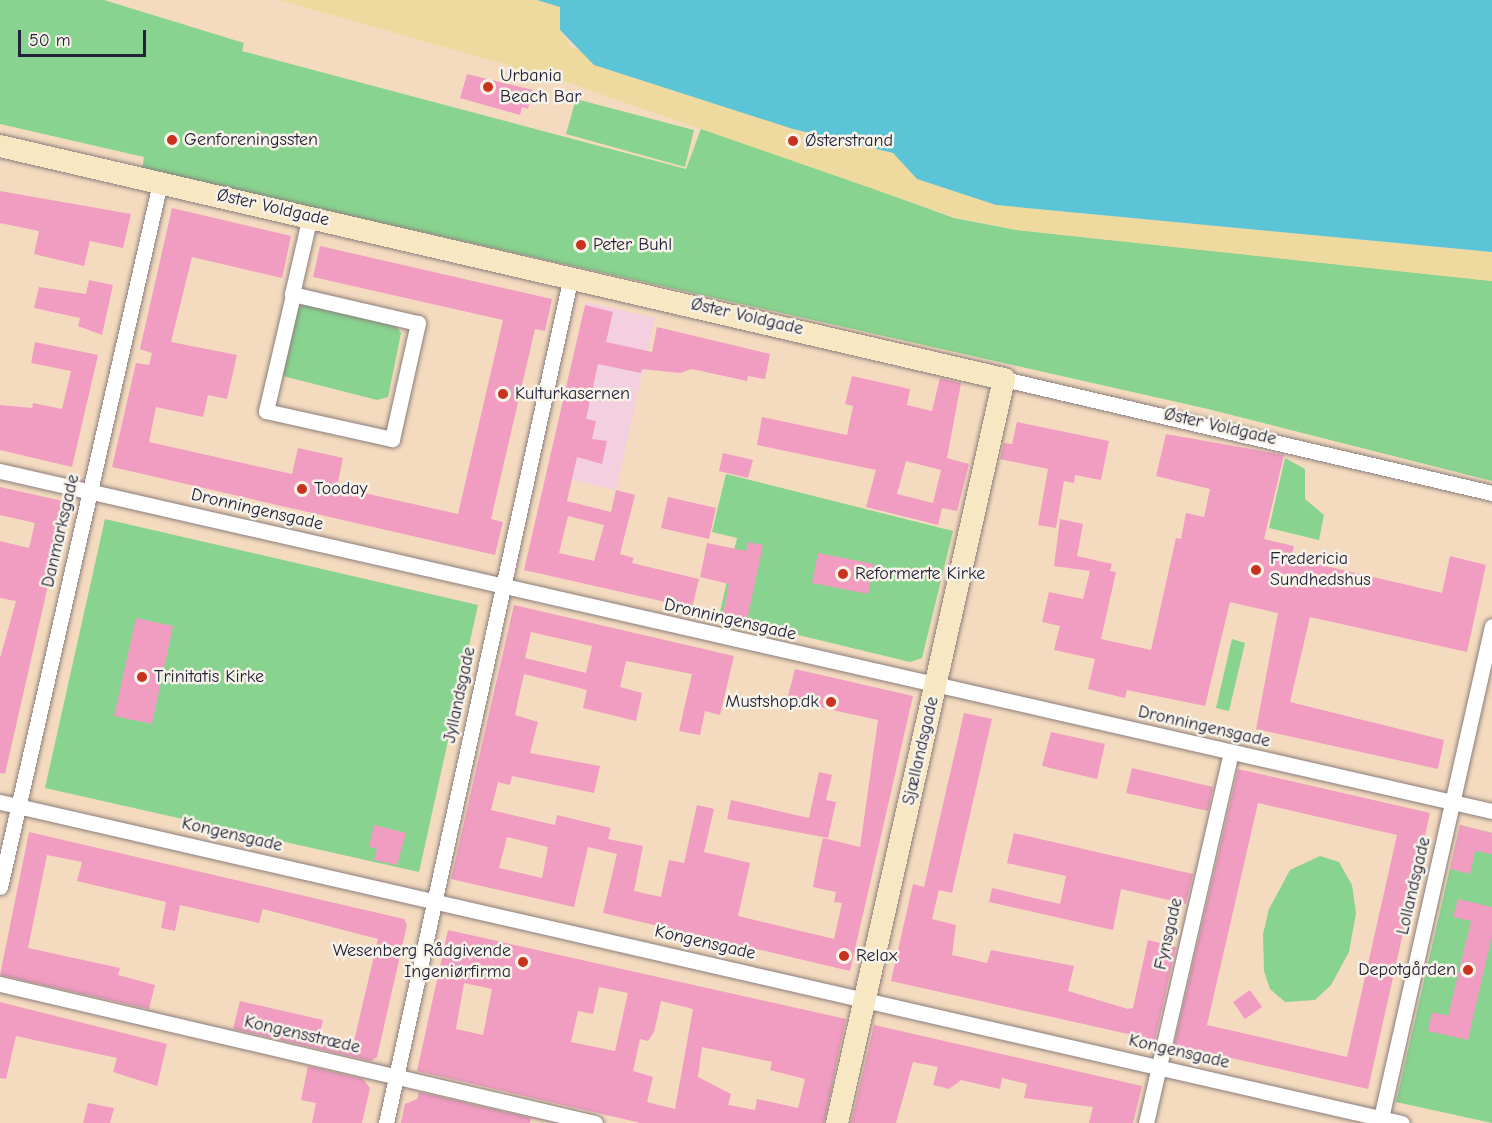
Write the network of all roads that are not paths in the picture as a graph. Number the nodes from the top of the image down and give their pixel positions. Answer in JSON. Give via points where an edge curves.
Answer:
{"nodes":[{"id":1,"x":0,"y":146,"type":"edge"},
{"id":2,"x":160,"y":183,"type":"junction"},
{"id":3,"x":310,"y":216,"type":"junction"},
{"id":4,"x":571,"y":276,"type":"junction"},
{"id":5,"x":292,"y":294,"type":"junction"},
{"id":6,"x":1004,"y":379,"type":"junction"},
{"id":7,"x":0,"y":471,"type":"edge"},
{"id":8,"x":90,"y":493,"type":"junction"},
{"id":9,"x":1492,"y":493,"type":"edge"},
{"id":10,"x":503,"y":587,"type":"junction"},
{"id":11,"x":1492,"y":626,"type":"edge"},
{"id":12,"x":935,"y":685,"type":"junction"},
{"id":13,"x":1231,"y":753,"type":"junction"},
{"id":14,"x":0,"y":802,"type":"edge"},
{"id":15,"x":1453,"y":802,"type":"junction"},
{"id":16,"x":20,"y":807,"type":"junction"},
{"id":17,"x":1492,"y":811,"type":"edge"},
{"id":18,"x":0,"y":887,"type":"edge"},
{"id":19,"x":434,"y":901,"type":"junction"},
{"id":20,"x":0,"y":984,"type":"edge"},
{"id":21,"x":865,"y":999,"type":"junction"},
{"id":22,"x":1159,"y":1067,"type":"junction"},
{"id":23,"x":396,"y":1077,"type":"junction"},
{"id":24,"x":1382,"y":1118,"type":"junction"},
{"id":25,"x":386,"y":1123,"type":"edge"},
{"id":26,"x":595,"y":1123,"type":"edge"},
{"id":27,"x":837,"y":1123,"type":"edge"},
{"id":28,"x":1146,"y":1123,"type":"edge"},
{"id":29,"x":1402,"y":1123,"type":"edge"}],
"edges":[{"from":1,"to":2,"type":"street","name":"Øster Voldgade"},
{"from":2,"to":3,"type":"street","name":"Øster Voldgade"},
{"from":2,"to":8,"type":"street","name":"Danmarksgade"},
{"from":3,"to":4,"type":"street","name":"Øster Voldgade"},
{"from":3,"to":5,"type":"street"},
{"from":4,"to":6,"type":"street","name":"Øster Voldgade"},
{"from":4,"to":10,"type":"street","name":"Jyllandsgade"},
{"from":5,"to":5,"type":"street","via":[[418,323],[392,439],[266,411]]},
{"from":6,"to":9,"type":"street","name":"Øster Voldgade"},
{"from":6,"to":12,"type":"street","name":"Sjællandsgade"},
{"from":7,"to":8,"type":"street","name":"Dronningensgade"},
{"from":8,"to":10,"type":"street","name":"Dronningensgade"},
{"from":8,"to":16,"type":"street","name":"Danmarksgade"},
{"from":10,"to":12,"type":"street","name":"Dronningensgade"},
{"from":10,"to":19,"type":"street","name":"Jyllandsgade"},
{"from":11,"to":15,"type":"street"},
{"from":12,"to":13,"type":"street","name":"Dronningensgade"},
{"from":12,"to":21,"type":"street","name":"Sjællandsgade"},
{"from":13,"to":15,"type":"street","name":"Dronningensgade"},
{"from":13,"to":22,"type":"street","name":"Fynsgade"},
{"from":14,"to":16,"type":"street","name":"Kongensgade"},
{"from":15,"to":17,"type":"street","name":"Dronningensgade"},
{"from":15,"to":24,"type":"street","name":"Lollandsgade"},
{"from":16,"to":18,"type":"street","name":"Danmarksgade"},
{"from":16,"to":19,"type":"street","name":"Kongensgade"},
{"from":19,"to":21,"type":"street","name":"Kongensgade"},
{"from":19,"to":23,"type":"street","name":"Jyllandsgade"},
{"from":20,"to":23,"type":"street","name":"Kongensstræde"},
{"from":21,"to":22,"type":"street","name":"Kongensgade"},
{"from":21,"to":27,"type":"street","name":"Sjællandsgade"},
{"from":22,"to":24,"type":"street","name":"Kongensgade"},
{"from":22,"to":28,"type":"street","name":"Fynsgade"},
{"from":23,"to":25,"type":"street","name":"Jyllandsgade"},
{"from":23,"to":26,"type":"street","name":"Kongensstræde"},
{"from":24,"to":29,"type":"street","name":"Kongensgade"}]}
